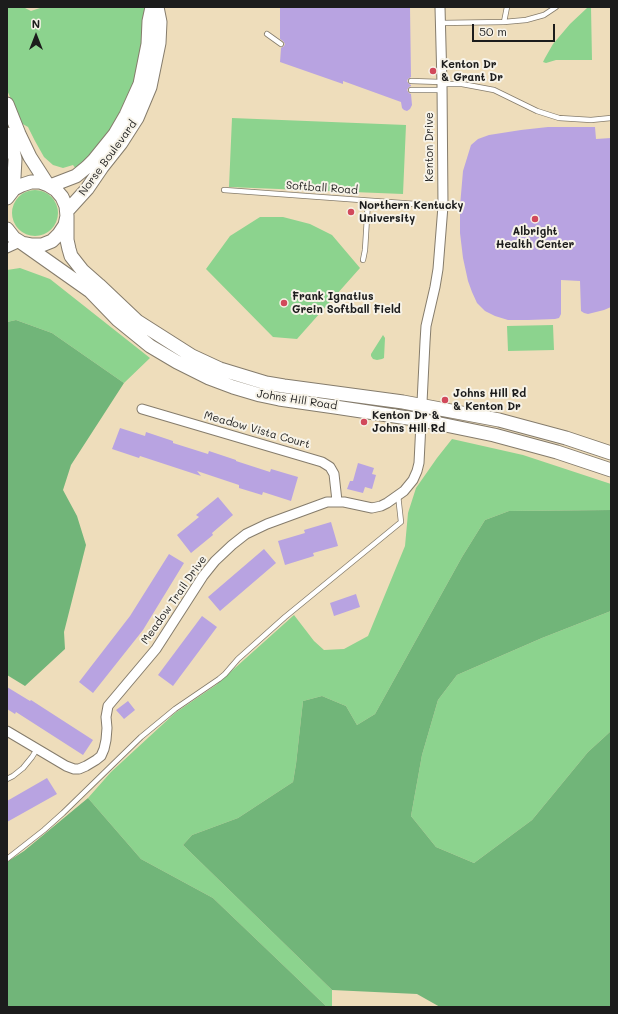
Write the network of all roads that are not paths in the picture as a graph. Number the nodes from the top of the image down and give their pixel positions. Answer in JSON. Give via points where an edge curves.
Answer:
{"nodes":[{"id":1,"x":152,"y":7,"type":"edge"},
{"id":2,"x":157,"y":7,"type":"edge"},
{"id":3,"x":440,"y":7,"type":"edge"},
{"id":4,"x":507,"y":7,"type":"edge"},
{"id":5,"x":556,"y":7,"type":"edge"},
{"id":6,"x":504,"y":22,"type":"junction"},
{"id":7,"x":440,"y":23,"type":"junction"},
{"id":8,"x":267,"y":34,"type":"dead end"},
{"id":9,"x":281,"y":44,"type":"dead end"},
{"id":10,"x":411,"y":81,"type":"dead end"},
{"id":11,"x":442,"y":85,"type":"junction"},
{"id":12,"x":411,"y":90,"type":"dead end"},
{"id":13,"x":7,"y":104,"type":"edge"},
{"id":14,"x":611,"y":118,"type":"edge"},
{"id":15,"x":7,"y":134,"type":"edge"},
{"id":16,"x":49,"y":185,"type":"junction"},
{"id":17,"x":224,"y":190,"type":"dead end"},
{"id":18,"x":7,"y":197,"type":"edge"},
{"id":19,"x":368,"y":200,"type":"junction"},
{"id":20,"x":443,"y":206,"type":"junction"},
{"id":21,"x":67,"y":214,"type":"junction"},
{"id":22,"x":7,"y":229,"type":"edge"},
{"id":23,"x":21,"y":242,"type":"junction"},
{"id":24,"x":7,"y":248,"type":"edge"},
{"id":25,"x":363,"y":260,"type":"dead end"},
{"id":26,"x":422,"y":405,"type":"junction"},
{"id":27,"x":142,"y":409,"type":"dead end"},
{"id":28,"x":422,"y":420,"type":"junction"},
{"id":29,"x":611,"y":453,"type":"edge"},
{"id":30,"x":611,"y":470,"type":"edge"},
{"id":31,"x":398,"y":495,"type":"junction"},
{"id":32,"x":337,"y":501,"type":"junction"},
{"id":33,"x":7,"y":731,"type":"edge"},
{"id":34,"x":37,"y":749,"type":"junction"},
{"id":35,"x":7,"y":779,"type":"edge"},
{"id":36,"x":7,"y":859,"type":"edge"}],
"edges":[{"from":1,"to":16,"type":"main road","name":"Norse Boulevard","via":[[140,84],[126,115],[87,167],[76,176]]},
{"from":2,"to":21,"type":"main road","name":"Norse Boulevard","via":[[160,22],[159,43],[150,87],[137,118]]},
{"from":3,"to":7,"type":"street","name":"Kenton Drive"},
{"from":4,"to":6,"type":"lane"},
{"from":5,"to":6,"type":"lane","via":[[544,15]]},
{"from":6,"to":7,"type":"lane"},
{"from":7,"to":11,"type":"street","name":"Kenton Drive"},
{"from":8,"to":9,"type":"lane"},
{"from":10,"to":11,"type":"lane"},
{"from":11,"to":12,"type":"lane"},
{"from":11,"to":14,"type":"lane","via":[[462,84],[494,90],[537,111],[559,118]]},
{"from":11,"to":20,"type":"street","name":"Kenton Drive"},
{"from":13,"to":16,"type":"main road","via":[[30,157]]},
{"from":15,"to":18,"type":"main road","via":[[15,159],[14,177]]},
{"from":16,"to":18,"type":"main road","via":[[40,182],[22,184]]},
{"from":16,"to":21,"type":"main road","via":[[62,197]]},
{"from":17,"to":19,"type":"lane","name":"Softball Road"},
{"from":19,"to":20,"type":"lane","name":"Softball Road"},
{"from":19,"to":25,"type":"lane"},
{"from":20,"to":26,"type":"street","name":"Kenton Drive","via":[[438,269],[424,342]]},
{"from":21,"to":23,"type":"main road","name":"Norse Boulevard","via":[[65,225],[52,241],[42,245]]},
{"from":21,"to":26,"type":"main road","name":"Johns Hill Road","via":[[69,250],[82,270],[137,321],[192,356],[220,369],[266,383]]},
{"from":22,"to":23,"type":"main road","name":"Johns Hill Road"},
{"from":23,"to":24,"type":"street"},
{"from":23,"to":28,"type":"main road","name":"Johns Hill Road","via":[[90,291],[118,320],[150,346],[209,378],[279,399]]},
{"from":26,"to":28,"type":"street","name":"Meadow Trail Drive"},
{"from":26,"to":29,"type":"main road","name":"Johns Hill Road","via":[[499,420]]},
{"from":27,"to":32,"type":"street","name":"Meadow Vista Court","via":[[322,462],[330,467],[334,474]]},
{"from":28,"to":30,"type":"main road","name":"Johns Hill Road","via":[[531,444]]},
{"from":28,"to":31,"type":"street","name":"Meadow Trail Drive","via":[[420,463],[413,480]]},
{"from":31,"to":32,"type":"street","name":"Meadow Trail Drive","via":[[381,506],[372,508]]},
{"from":31,"to":36,"type":"lane","via":[[401,522],[285,617],[238,659],[219,680],[179,706],[141,737],[63,813]]},
{"from":32,"to":34,"type":"street","name":"Meadow Trail Drive","via":[[327,502],[246,534],[215,561],[156,648],[108,706],[106,740],[101,756],[86,766],[74,769]]},
{"from":33,"to":34,"type":"street","name":"Meadow Trail Drive"},
{"from":34,"to":35,"type":"lane","via":[[23,768]]}]}
